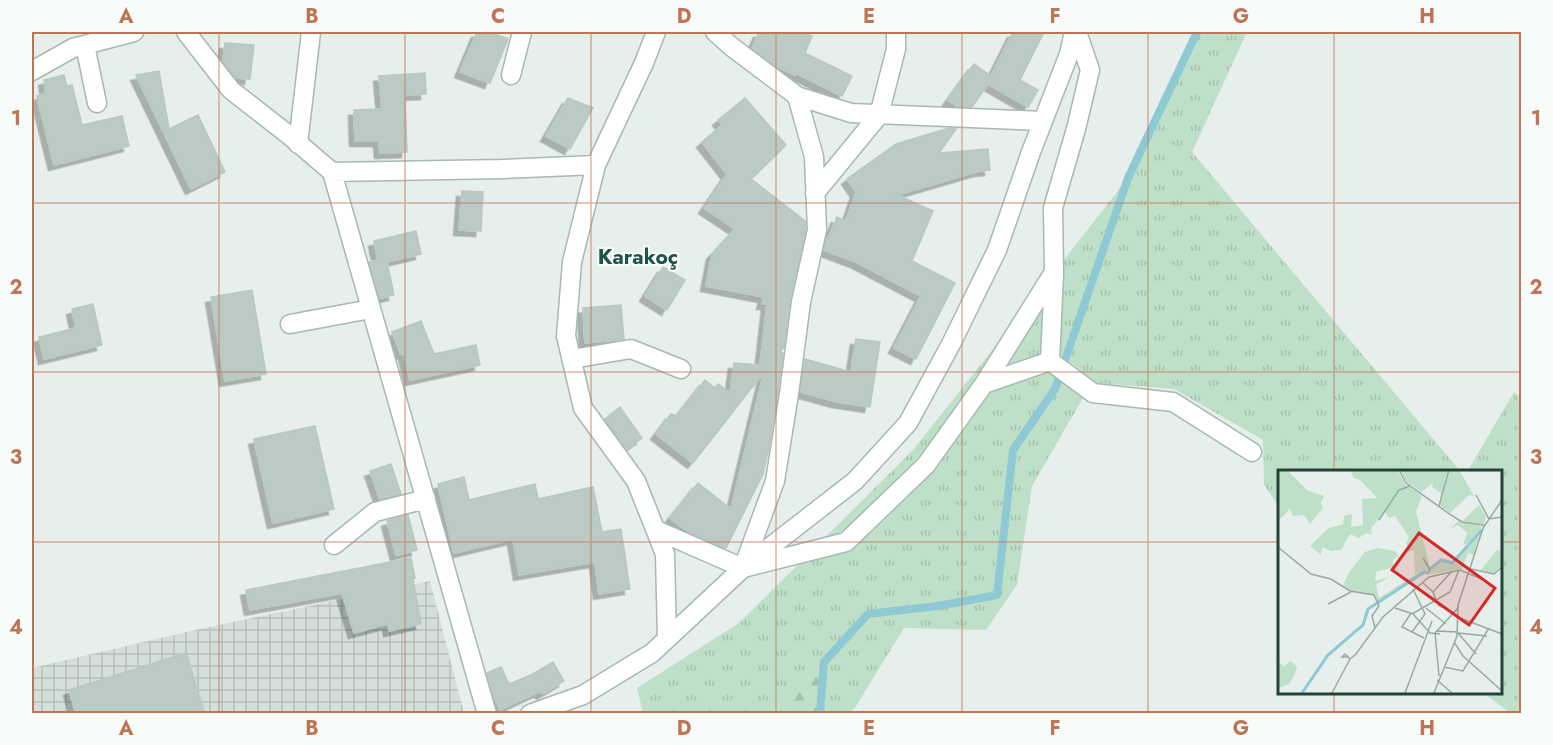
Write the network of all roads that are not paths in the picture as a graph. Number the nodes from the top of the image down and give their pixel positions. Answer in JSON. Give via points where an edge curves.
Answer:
{"nodes":[{"id":1,"x":135,"y":32,"type":"edge"},
{"id":2,"x":186,"y":32,"type":"edge"},
{"id":3,"x":311,"y":32,"type":"edge"},
{"id":4,"x":522,"y":32,"type":"edge"},
{"id":5,"x":656,"y":32,"type":"edge"},
{"id":6,"x":715,"y":32,"type":"edge"},
{"id":7,"x":896,"y":32,"type":"edge"},
{"id":8,"x":1076,"y":32,"type":"edge"},
{"id":9,"x":85,"y":45,"type":"junction"},
{"id":10,"x":32,"y":71,"type":"edge"},
{"id":11,"x":510,"y":75,"type":"dead end"},
{"id":12,"x":797,"y":96,"type":"junction"},
{"id":13,"x":97,"y":103,"type":"dead end"},
{"id":14,"x":879,"y":115,"type":"junction"},
{"id":15,"x":1043,"y":121,"type":"junction"},
{"id":16,"x":298,"y":144,"type":"junction"},
{"id":17,"x":596,"y":165,"type":"junction"},
{"id":18,"x":332,"y":172,"type":"junction"},
{"id":19,"x":815,"y":193,"type":"junction"},
{"id":20,"x":1054,"y":272,"type":"junction"},
{"id":21,"x":371,"y":309,"type":"junction"},
{"id":22,"x":290,"y":324,"type":"dead end"},
{"id":23,"x":572,"y":359,"type":"junction"},
{"id":24,"x":1050,"y":361,"type":"junction"},
{"id":25,"x":681,"y":369,"type":"dead end"},
{"id":26,"x":984,"y":384,"type":"junction"},
{"id":27,"x":1252,"y":452,"type":"dead end"},
{"id":28,"x":426,"y":499,"type":"junction"},
{"id":29,"x":656,"y":530,"type":"junction"},
{"id":30,"x":334,"y":545,"type":"dead end"},
{"id":31,"x":742,"y":568,"type":"junction"},
{"id":32,"x":667,"y":638,"type":"junction"},
{"id":33,"x":487,"y":714,"type":"edge"},
{"id":34,"x":530,"y":714,"type":"edge"}],
"edges":[{"from":1,"to":9,"type":"street"},
{"from":2,"to":16,"type":"street","via":[[231,90]]},
{"from":3,"to":16,"type":"street"},
{"from":4,"to":11,"type":"street"},
{"from":5,"to":17,"type":"street"},
{"from":6,"to":12,"type":"street"},
{"from":7,"to":14,"type":"street","via":[[896,49]]},
{"from":8,"to":15,"type":"street"},
{"from":8,"to":20,"type":"street","via":[[1090,70],[1053,208]]},
{"from":9,"to":10,"type":"street"},
{"from":9,"to":13,"type":"street"},
{"from":12,"to":14,"type":"street","via":[[851,113]]},
{"from":12,"to":19,"type":"street","via":[[814,157]]},
{"from":14,"to":15,"type":"street"},
{"from":14,"to":19,"type":"street"},
{"from":15,"to":31,"type":"street","via":[[997,250],[908,423],[855,481]]},
{"from":16,"to":18,"type":"street"},
{"from":17,"to":18,"type":"street"},
{"from":17,"to":23,"type":"street","via":[[572,262],[566,336]]},
{"from":18,"to":21,"type":"street"},
{"from":19,"to":31,"type":"street","via":[[817,230],[801,302],[775,481]]},
{"from":20,"to":24,"type":"street"},
{"from":20,"to":26,"type":"street"},
{"from":21,"to":22,"type":"street"},
{"from":21,"to":28,"type":"street"},
{"from":23,"to":25,"type":"street","via":[[631,349]]},
{"from":23,"to":29,"type":"street","via":[[583,408],[636,481]]},
{"from":24,"to":26,"type":"street"},
{"from":24,"to":27,"type":"street","via":[[1093,393],[1173,402]]},
{"from":26,"to":31,"type":"street","via":[[926,465],[846,542]]},
{"from":28,"to":30,"type":"street","via":[[375,512]]},
{"from":28,"to":33,"type":"street"},
{"from":29,"to":31,"type":"street"},
{"from":29,"to":32,"type":"street","via":[[665,554]]},
{"from":31,"to":32,"type":"street"},
{"from":32,"to":34,"type":"street","via":[[652,653],[583,695]]}]}
